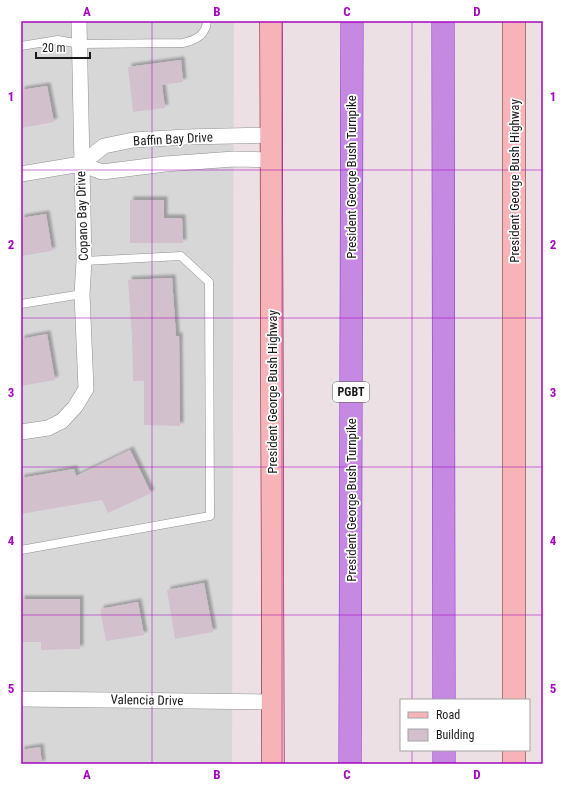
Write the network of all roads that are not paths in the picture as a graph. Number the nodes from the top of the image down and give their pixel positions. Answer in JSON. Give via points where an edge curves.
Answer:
{"nodes":[{"id":1,"x":79,"y":21,"type":"edge"},
{"id":2,"x":207,"y":21,"type":"edge"},
{"id":3,"x":271,"y":21,"type":"edge"},
{"id":4,"x":352,"y":21,"type":"edge"},
{"id":5,"x":443,"y":21,"type":"edge"},
{"id":6,"x":514,"y":21,"type":"edge"},
{"id":7,"x":80,"y":44,"type":"junction"},
{"id":8,"x":21,"y":46,"type":"edge"},
{"id":9,"x":272,"y":135,"type":"junction"},
{"id":10,"x":271,"y":160,"type":"junction"},
{"id":11,"x":81,"y":164,"type":"junction"},
{"id":12,"x":21,"y":174,"type":"edge"},
{"id":13,"x":84,"y":261,"type":"junction"},
{"id":14,"x":82,"y":294,"type":"junction"},
{"id":15,"x":21,"y":304,"type":"edge"},
{"id":16,"x":21,"y":432,"type":"edge"},
{"id":17,"x":21,"y":550,"type":"edge"},
{"id":18,"x":21,"y":699,"type":"edge"},
{"id":19,"x":444,"y":699,"type":"edge"},
{"id":20,"x":514,"y":699,"type":"edge"},
{"id":21,"x":273,"y":702,"type":"junction"},
{"id":22,"x":444,"y":751,"type":"edge"},
{"id":23,"x":514,"y":751,"type":"edge"},
{"id":24,"x":273,"y":764,"type":"edge"},
{"id":25,"x":350,"y":764,"type":"edge"},
{"id":26,"x":444,"y":764,"type":"edge"},
{"id":27,"x":514,"y":764,"type":"edge"}],
"edges":[{"from":1,"to":7,"type":"street","name":"Copano Bay Drive"},
{"from":2,"to":7,"type":"lane","via":[[206,27],[196,40],[183,43]]},
{"from":3,"to":9,"type":"main road","name":"President George Bush Highway"},
{"from":4,"to":25,"type":"highway","name":"President George Bush Turnpike","number":"PGBT"},
{"from":5,"to":19,"type":"highway"},
{"from":6,"to":20,"type":"main road","name":"President George Bush Highway"},
{"from":7,"to":8,"type":"lane","via":[[58,40]]},
{"from":7,"to":11,"type":"street","name":"Copano Bay Drive"},
{"from":9,"to":10,"type":"main road","name":"President George Bush Highway"},
{"from":9,"to":11,"type":"street","name":"Baffin Bay Drive","via":[[133,140],[104,146]]},
{"from":10,"to":11,"type":"street","name":"Baffin Bay Drive","via":[[234,159],[102,172]]},
{"from":10,"to":21,"type":"main road","name":"President George Bush Highway"},
{"from":11,"to":12,"type":"street","name":"Baffin Bay Drive"},
{"from":11,"to":13,"type":"street","name":"Copano Bay Drive"},
{"from":13,"to":14,"type":"street","name":"Copano Bay Drive"},
{"from":13,"to":17,"type":"lane","via":[[181,256],[209,282],[210,516]]},
{"from":14,"to":15,"type":"lane"},
{"from":14,"to":16,"type":"street","name":"Copano Bay Drive","via":[[86,388],[75,407],[62,421],[48,428]]},
{"from":18,"to":21,"type":"street","name":"Valencia Drive"},
{"from":21,"to":24,"type":"main road","name":"President George Bush Highway"},
{"from":22,"to":26,"type":"highway"},
{"from":23,"to":27,"type":"main road"}]}
